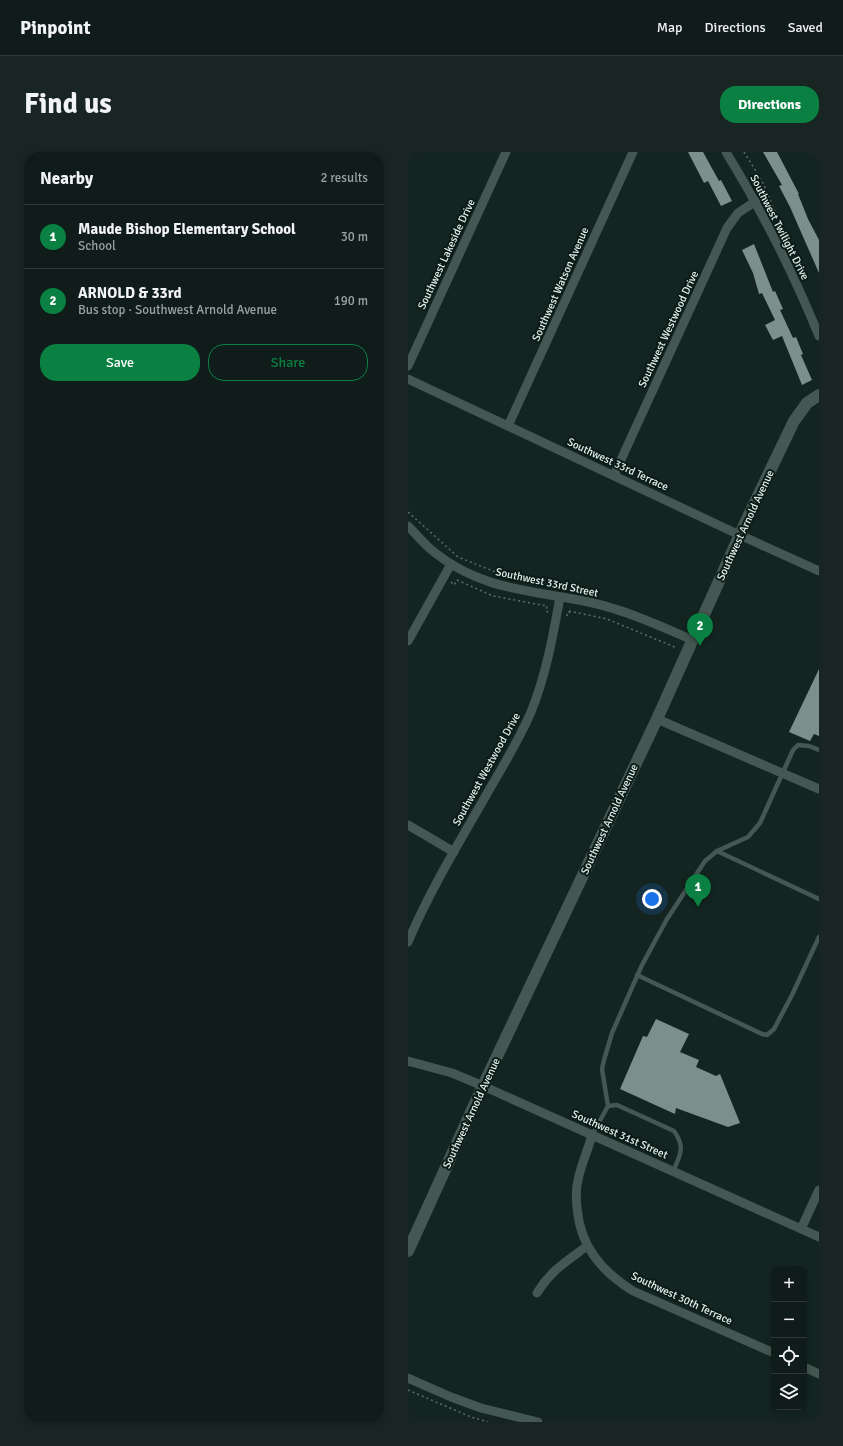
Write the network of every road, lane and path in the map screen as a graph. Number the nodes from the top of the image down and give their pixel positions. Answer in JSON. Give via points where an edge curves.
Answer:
{"nodes":[{"id":1,"x":506,"y":152,"type":"edge"},
{"id":2,"x":633,"y":152,"type":"edge"},
{"id":3,"x":726,"y":152,"type":"edge"},
{"id":4,"x":744,"y":152,"type":"edge"},
{"id":5,"x":756,"y":201,"type":"junction"},
{"id":6,"x":799,"y":266,"type":"dead end"},
{"id":7,"x":819,"y":336,"type":"edge"},
{"id":8,"x":408,"y":366,"type":"edge"},
{"id":9,"x":408,"y":379,"type":"edge"},
{"id":10,"x":819,"y":395,"type":"edge"},
{"id":11,"x":508,"y":426,"type":"junction"},
{"id":12,"x":614,"y":475,"type":"junction"},
{"id":13,"x":408,"y":512,"type":"edge"},
{"id":14,"x":408,"y":526,"type":"edge"},
{"id":15,"x":740,"y":535,"type":"junction"},
{"id":16,"x":450,"y":564,"type":"junction"},
{"id":17,"x":819,"y":571,"type":"edge"},
{"id":18,"x":444,"y":575,"type":"junction"},
{"id":19,"x":459,"y":577,"type":"dead end"},
{"id":20,"x":508,"y":577,"type":"dead end"},
{"id":21,"x":542,"y":584,"type":"dead end"},
{"id":22,"x":573,"y":589,"type":"dead end"},
{"id":23,"x":560,"y":597,"type":"junction"},
{"id":24,"x":569,"y":611,"type":"dead end"},
{"id":25,"x":693,"y":640,"type":"junction"},
{"id":26,"x":408,"y":641,"type":"edge"},
{"id":27,"x":678,"y":649,"type":"dead end"},
{"id":28,"x":657,"y":719,"type":"junction"},
{"id":29,"x":819,"y":750,"type":"edge"},
{"id":30,"x":783,"y":773,"type":"junction"},
{"id":31,"x":819,"y":790,"type":"edge"},
{"id":32,"x":408,"y":825,"type":"edge"},
{"id":33,"x":717,"y":851,"type":"junction"},
{"id":34,"x":454,"y":852,"type":"junction"},
{"id":35,"x":819,"y":899,"type":"edge"},
{"id":36,"x":819,"y":937,"type":"edge"},
{"id":37,"x":408,"y":942,"type":"edge"},
{"id":38,"x":637,"y":975,"type":"junction"},
{"id":39,"x":408,"y":1061,"type":"edge"},
{"id":40,"x":484,"y":1086,"type":"junction"},
{"id":41,"x":608,"y":1106,"type":"junction"},
{"id":42,"x":592,"y":1135,"type":"junction"},
{"id":43,"x":673,"y":1172,"type":"junction"},
{"id":44,"x":819,"y":1190,"type":"edge"},
{"id":45,"x":801,"y":1229,"type":"junction"},
{"id":46,"x":819,"y":1237,"type":"edge"},
{"id":47,"x":587,"y":1246,"type":"junction"},
{"id":48,"x":408,"y":1251,"type":"edge"},
{"id":49,"x":537,"y":1293,"type":"dead end"},
{"id":50,"x":771,"y":1352,"type":"edge"},
{"id":51,"x":807,"y":1368,"type":"edge"},
{"id":52,"x":819,"y":1374,"type":"edge"},
{"id":53,"x":408,"y":1378,"type":"edge"},
{"id":54,"x":408,"y":1390,"type":"edge"},
{"id":55,"x":488,"y":1422,"type":"edge"},
{"id":56,"x":538,"y":1422,"type":"edge"}],
"edges":[{"from":1,"to":8,"type":"street","name":"Southwest Lakeside Drive"},
{"from":2,"to":11,"type":"street","name":"Southwest Watson Avenue"},
{"from":3,"to":5,"type":"street","name":"Southwest Twilight Drive"},
{"from":4,"to":6,"type":"path","via":[[762,181]]},
{"from":5,"to":7,"type":"street","name":"Southwest Twilight Drive"},
{"from":5,"to":12,"type":"street","name":"Southwest Westwood Drive","via":[[738,213],[727,228]]},
{"from":9,"to":11,"type":"street","name":"Southwest 33rd Terrace"},
{"from":10,"to":15,"type":"street","name":"Southwest Arnold Avenue","via":[[808,403],[794,421]]},
{"from":11,"to":12,"type":"street","name":"Southwest 33rd Terrace"},
{"from":12,"to":15,"type":"street","name":"Southwest 33rd Terrace"},
{"from":13,"to":20,"type":"path","via":[[458,556]]},
{"from":14,"to":16,"type":"street","name":"Southwest 33rd Street"},
{"from":15,"to":17,"type":"street","name":"Southwest 33rd Terrace"},
{"from":15,"to":25,"type":"street","name":"Southwest Arnold Avenue"},
{"from":16,"to":18,"type":"street"},
{"from":16,"to":23,"type":"street","name":"Southwest 33rd Street","via":[[472,576],[503,587]]},
{"from":18,"to":19,"type":"path","via":[[454,585]]},
{"from":18,"to":26,"type":"street"},
{"from":21,"to":22,"type":"path"},
{"from":23,"to":25,"type":"street","name":"Southwest 33rd Street","via":[[624,612]]},
{"from":23,"to":34,"type":"street","name":"Southwest Westwood Drive","via":[[547,664],[530,713],[514,747]]},
{"from":24,"to":27,"type":"path","via":[[607,619]]},
{"from":25,"to":28,"type":"street","name":"Southwest Arnold Avenue"},
{"from":28,"to":30,"type":"street"},
{"from":28,"to":40,"type":"street","name":"Southwest Arnold Avenue"},
{"from":29,"to":30,"type":"lane","via":[[798,745],[793,750]]},
{"from":30,"to":31,"type":"street"},
{"from":30,"to":33,"type":"lane","via":[[760,823],[748,837]]},
{"from":32,"to":34,"type":"street"},
{"from":33,"to":35,"type":"lane"},
{"from":33,"to":38,"type":"lane","via":[[705,862],[667,919]]},
{"from":34,"to":37,"type":"street","name":"Southwest Westwood Drive","via":[[422,910]]},
{"from":36,"to":38,"type":"lane","via":[[774,1029],[767,1035]]},
{"from":38,"to":41,"type":"lane","via":[[612,1033],[602,1069]]},
{"from":39,"to":40,"type":"street","name":"Southwest 31st Street","via":[[452,1073]]},
{"from":40,"to":42,"type":"street","name":"Southwest 31st Street"},
{"from":40,"to":48,"type":"street","name":"Southwest Arnold Avenue"},
{"from":41,"to":42,"type":"lane"},
{"from":41,"to":43,"type":"lane","via":[[617,1106],[674,1131],[682,1149]]},
{"from":42,"to":43,"type":"street","name":"Southwest 31st Street"},
{"from":42,"to":47,"type":"street","name":"Southwest 30th Terrace","via":[[578,1180],[576,1198],[580,1226]]},
{"from":43,"to":45,"type":"street","name":"Southwest 31st Street"},
{"from":44,"to":45,"type":"street"},
{"from":45,"to":46,"type":"street","name":"Southwest 31st Street"},
{"from":47,"to":49,"type":"street","via":[[553,1271]]},
{"from":47,"to":50,"type":"street","name":"Southwest 30th Terrace","via":[[607,1272],[633,1291]]},
{"from":51,"to":52,"type":"street"},
{"from":53,"to":56,"type":"street","via":[[481,1408]]},
{"from":54,"to":55,"type":"path"}]}
